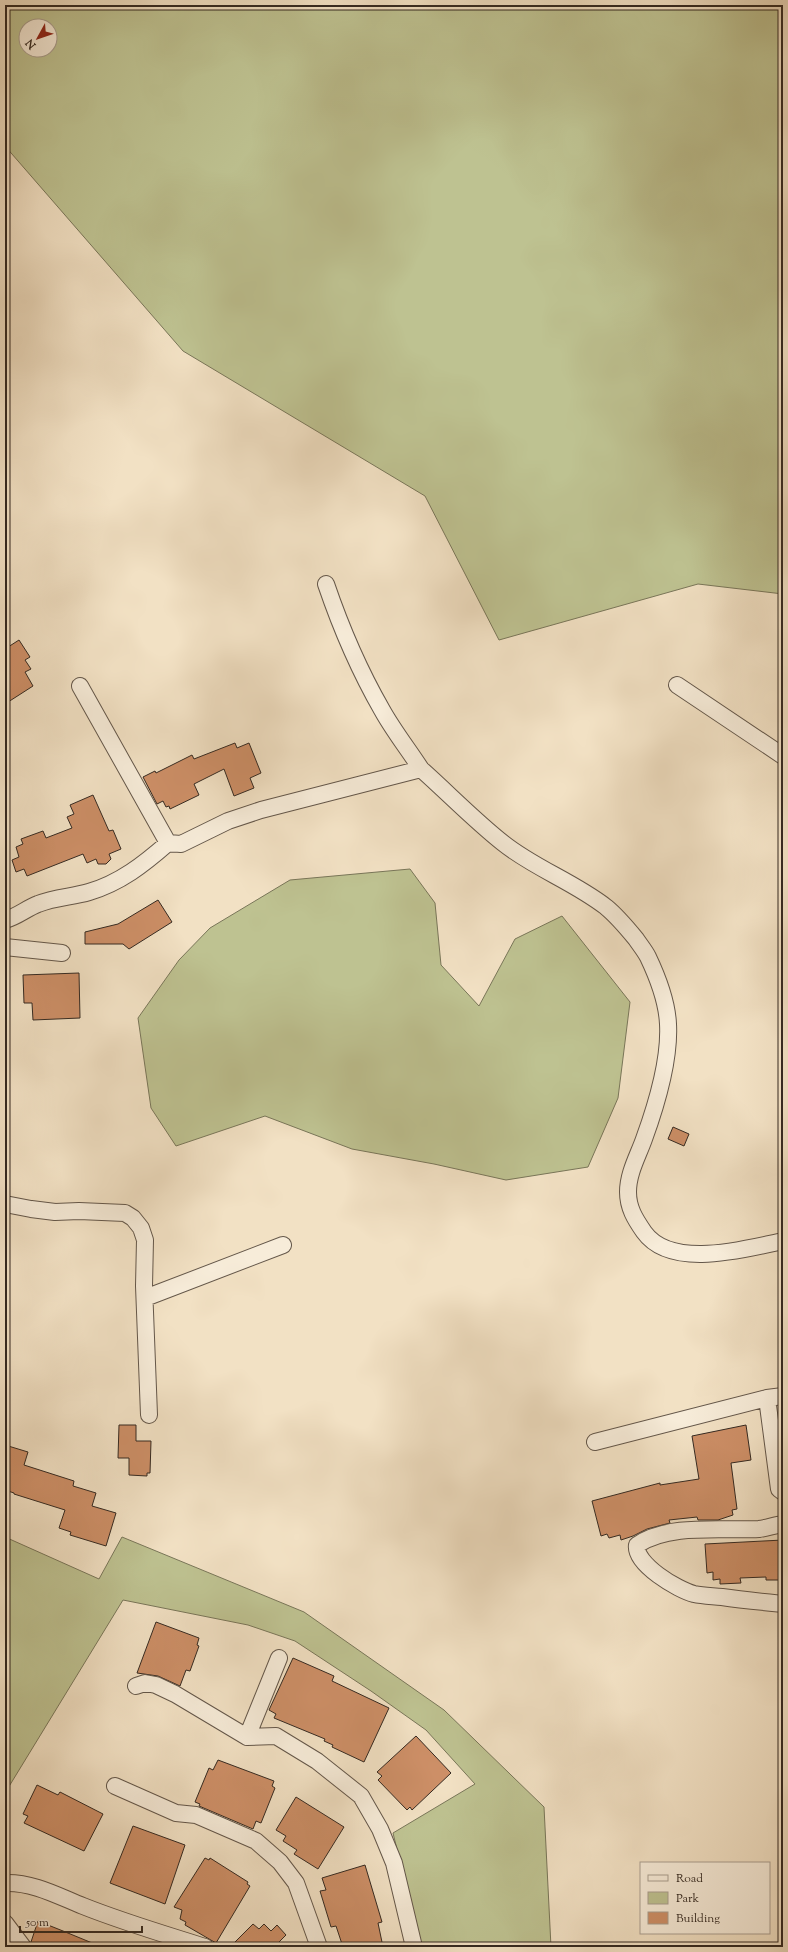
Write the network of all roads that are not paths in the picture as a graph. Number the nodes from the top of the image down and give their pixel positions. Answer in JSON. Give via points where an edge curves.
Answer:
{"nodes":[{"id":1,"x":326,"y":584,"type":"dead end"},
{"id":2,"x":677,"y":685,"type":"dead end"},
{"id":3,"x":80,"y":686,"type":"dead end"},
{"id":4,"x":783,"y":756,"type":"edge"},
{"id":5,"x":421,"y":769,"type":"junction"},
{"id":6,"x":168,"y":843,"type":"junction"},
{"id":7,"x":5,"y":920,"type":"edge"},
{"id":8,"x":5,"y":947,"type":"edge"},
{"id":9,"x":62,"y":953,"type":"dead end"},
{"id":10,"x":5,"y":1204,"type":"edge"},
{"id":11,"x":783,"y":1241,"type":"edge"},
{"id":12,"x":283,"y":1245,"type":"dead end"},
{"id":13,"x":145,"y":1298,"type":"junction"},
{"id":14,"x":783,"y":1396,"type":"edge"},
{"id":15,"x":767,"y":1398,"type":"junction"},
{"id":16,"x":149,"y":1415,"type":"dead end"},
{"id":17,"x":595,"y":1442,"type":"dead end"},
{"id":18,"x":783,"y":1492,"type":"edge"},
{"id":19,"x":783,"y":1524,"type":"edge"},
{"id":20,"x":783,"y":1604,"type":"edge"},
{"id":21,"x":279,"y":1658,"type":"dead end"},
{"id":22,"x":136,"y":1686,"type":"dead end"},
{"id":23,"x":247,"y":1737,"type":"junction"},
{"id":24,"x":115,"y":1786,"type":"dead end"},
{"id":25,"x":5,"y":1883,"type":"edge"},
{"id":26,"x":5,"y":1923,"type":"edge"},
{"id":27,"x":23,"y":1947,"type":"edge"},
{"id":28,"x":205,"y":1947,"type":"edge"},
{"id":29,"x":320,"y":1947,"type":"edge"},
{"id":30,"x":414,"y":1947,"type":"edge"}],
"edges":[{"from":1,"to":5,"type":"street","via":[[365,679]]},
{"from":2,"to":4,"type":"street"},
{"from":3,"to":6,"type":"street"},
{"from":5,"to":6,"type":"street","via":[[268,808],[228,821],[181,844]]},
{"from":5,"to":11,"type":"street","via":[[503,843],[606,907],[626,927],[648,956],[663,997],[668,1024],[666,1056],[658,1094],[634,1164],[628,1190],[633,1216],[648,1238],[674,1252],[690,1254],[741,1250]]},
{"from":6,"to":7,"type":"street","via":[[146,862],[110,884],[89,892],[38,904]]},
{"from":8,"to":9,"type":"street"},
{"from":10,"to":13,"type":"street","via":[[55,1212],[125,1213],[133,1218],[141,1228],[145,1240]]},
{"from":12,"to":13,"type":"street"},
{"from":13,"to":16,"type":"street"},
{"from":14,"to":15,"type":"street"},
{"from":15,"to":17,"type":"street"},
{"from":15,"to":18,"type":"street","via":[[779,1489]]},
{"from":19,"to":20,"type":"street","via":[[760,1529],[710,1529],[670,1533],[645,1540],[637,1545],[636,1551],[649,1568],[693,1594]]},
{"from":21,"to":23,"type":"street"},
{"from":22,"to":23,"type":"street","via":[[145,1683],[156,1685]]},
{"from":23,"to":30,"type":"street","via":[[276,1736],[317,1761],[361,1796],[380,1829],[394,1863]]},
{"from":24,"to":29,"type":"street","via":[[176,1814],[196,1816],[256,1840],[280,1862],[296,1883]]},
{"from":25,"to":28,"type":"street","via":[[18,1883],[51,1892]]},
{"from":26,"to":27,"type":"street"}]}
